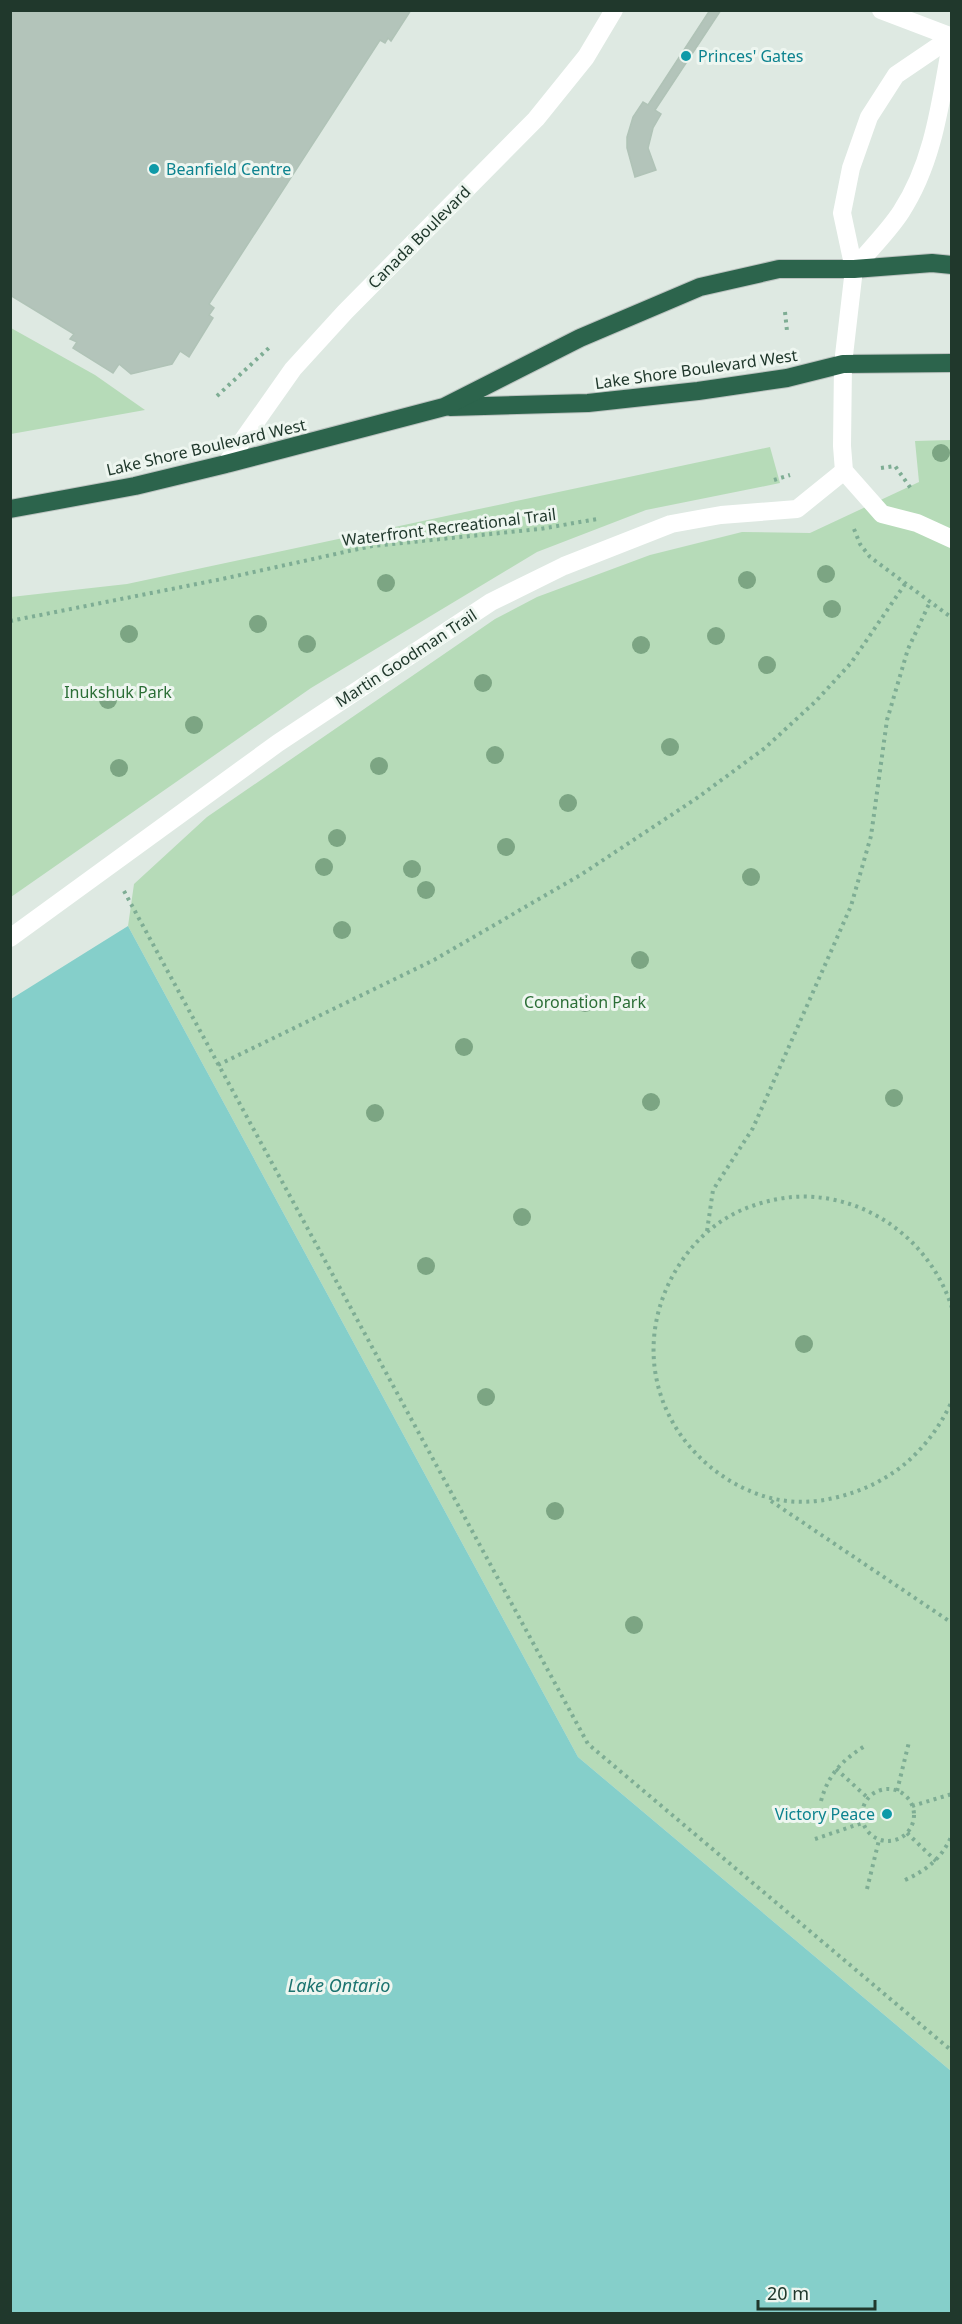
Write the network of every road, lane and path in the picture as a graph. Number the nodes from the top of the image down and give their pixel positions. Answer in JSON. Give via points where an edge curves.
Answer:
{"nodes":[{"id":1,"x":614,"y":10,"type":"edge"},
{"id":2,"x":880,"y":10,"type":"edge"},
{"id":3,"x":951,"y":38,"type":"edge"},
{"id":4,"x":951,"y":265,"type":"edge"},
{"id":5,"x":854,"y":269,"type":"junction"},
{"id":6,"x":785,"y":312,"type":"dead end"},
{"id":7,"x":787,"y":331,"type":"dead end"},
{"id":8,"x":951,"y":363,"type":"edge"},
{"id":9,"x":843,"y":364,"type":"junction"},
{"id":10,"x":444,"y":407,"type":"junction"},
{"id":11,"x":226,"y":465,"type":"junction"},
{"id":12,"x":844,"y":471,"type":"junction"},
{"id":13,"x":784,"y":476,"type":"dead end"},
{"id":14,"x":766,"y":482,"type":"dead end"},
{"id":15,"x":10,"y":509,"type":"edge"},
{"id":16,"x":602,"y":518,"type":"dead end"},
{"id":17,"x":852,"y":524,"type":"dead end"},
{"id":18,"x":951,"y":539,"type":"edge"},
{"id":19,"x":905,"y":584,"type":"junction"},
{"id":20,"x":930,"y":602,"type":"junction"},
{"id":21,"x":951,"y":618,"type":"edge"},
{"id":22,"x":10,"y":621,"type":"edge"},
{"id":23,"x":110,"y":864,"type":"junction"},
{"id":24,"x":10,"y":938,"type":"edge"},
{"id":25,"x":218,"y":1065,"type":"junction"},
{"id":26,"x":707,"y":1231,"type":"junction"},
{"id":27,"x":951,"y":1308,"type":"edge"},
{"id":28,"x":951,"y":1401,"type":"edge"},
{"id":29,"x":767,"y":1498,"type":"junction"},
{"id":30,"x":951,"y":1623,"type":"edge"},
{"id":31,"x":909,"y":1742,"type":"dead end"},
{"id":32,"x":865,"y":1746,"type":"dead end"},
{"id":33,"x":836,"y":1769,"type":"junction"},
{"id":34,"x":897,"y":1791,"type":"junction"},
{"id":35,"x":951,"y":1794,"type":"edge"},
{"id":36,"x":868,"y":1798,"type":"junction"},
{"id":37,"x":821,"y":1801,"type":"dead end"},
{"id":38,"x":912,"y":1806,"type":"junction"},
{"id":39,"x":862,"y":1823,"type":"junction"},
{"id":40,"x":907,"y":1833,"type":"junction"},
{"id":41,"x":951,"y":1836,"type":"edge"},
{"id":42,"x":815,"y":1839,"type":"dead end"},
{"id":43,"x":879,"y":1840,"type":"junction"},
{"id":44,"x":936,"y":1861,"type":"junction"},
{"id":45,"x":905,"y":1880,"type":"dead end"},
{"id":46,"x":867,"y":1889,"type":"dead end"},
{"id":47,"x":951,"y":2051,"type":"edge"}],
"edges":[{"from":1,"to":11,"type":"street","name":"Canada Boulevard","via":[[586,57],[536,119],[293,369]]},
{"from":2,"to":3,"type":"street"},
{"from":3,"to":5,"type":"street","via":[[934,134],[918,178],[901,212]]},
{"from":3,"to":5,"type":"street","via":[[896,75],[869,117],[851,168],[842,213]]},
{"from":4,"to":5,"type":"highway","name":"Lake Shore Boulevard West"},
{"from":5,"to":9,"type":"street"},
{"from":5,"to":10,"type":"highway","name":"Lake Shore Boulevard West","via":[[779,269],[700,287],[580,338]]},
{"from":6,"to":7,"type":"path"},
{"from":8,"to":9,"type":"highway","name":"Lake Shore Boulevard West"},
{"from":9,"to":10,"type":"highway","name":"Lake Shore Boulevard West","via":[[787,378],[588,403]]},
{"from":9,"to":12,"type":"street"},
{"from":10,"to":11,"type":"highway","name":"Lake Shore Boulevard West"},
{"from":11,"to":15,"type":"highway","name":"Lake Shore Boulevard West"},
{"from":12,"to":18,"type":"street","via":[[882,514],[917,523]]},
{"from":12,"to":23,"type":"street","name":"Martin Goodman Trail","via":[[797,509],[721,515],[671,524],[564,566],[490,602],[278,743]]},
{"from":13,"to":14,"type":"path"},
{"from":16,"to":22,"type":"path","name":"Waterfront Recreational Trail","via":[[540,530],[372,546]]},
{"from":17,"to":19,"type":"path","via":[[867,554]]},
{"from":19,"to":20,"type":"path"},
{"from":19,"to":25,"type":"path","via":[[851,663],[816,701],[765,748],[698,798],[582,874],[434,960]]},
{"from":20,"to":21,"type":"path"},
{"from":20,"to":26,"type":"path","via":[[908,649],[887,720],[871,836],[851,906],[753,1128],[713,1190]]},
{"from":23,"to":24,"type":"street","name":"Martin Goodman Trail"},
{"from":23,"to":25,"type":"path"},
{"from":25,"to":47,"type":"path","via":[[588,1744]]},
{"from":26,"to":27,"type":"path","via":[[743,1209],[781,1198],[804,1196],[857,1206],[879,1216],[915,1245],[937,1274]]},
{"from":26,"to":29,"type":"path","via":[[688,1251],[662,1296],[653,1354],[659,1390],[676,1430],[688,1445],[719,1474]]},
{"from":28,"to":29,"type":"path","via":[[922,1447],[878,1483],[820,1501],[801,1503]]},
{"from":29,"to":30,"type":"path"},
{"from":31,"to":34,"type":"path"},
{"from":32,"to":33,"type":"path"},
{"from":33,"to":36,"type":"path"},
{"from":33,"to":37,"type":"path"},
{"from":34,"to":36,"type":"path","via":[[881,1790]]},
{"from":34,"to":38,"type":"path"},
{"from":35,"to":38,"type":"path"},
{"from":36,"to":39,"type":"path","via":[[862,1809]]},
{"from":38,"to":40,"type":"path","via":[[913,1820]]},
{"from":39,"to":42,"type":"path"},
{"from":39,"to":43,"type":"path"},
{"from":40,"to":43,"type":"path","via":[[894,1841]]},
{"from":40,"to":44,"type":"path"},
{"from":41,"to":44,"type":"path"},
{"from":43,"to":46,"type":"path"},
{"from":44,"to":45,"type":"path"}]}
